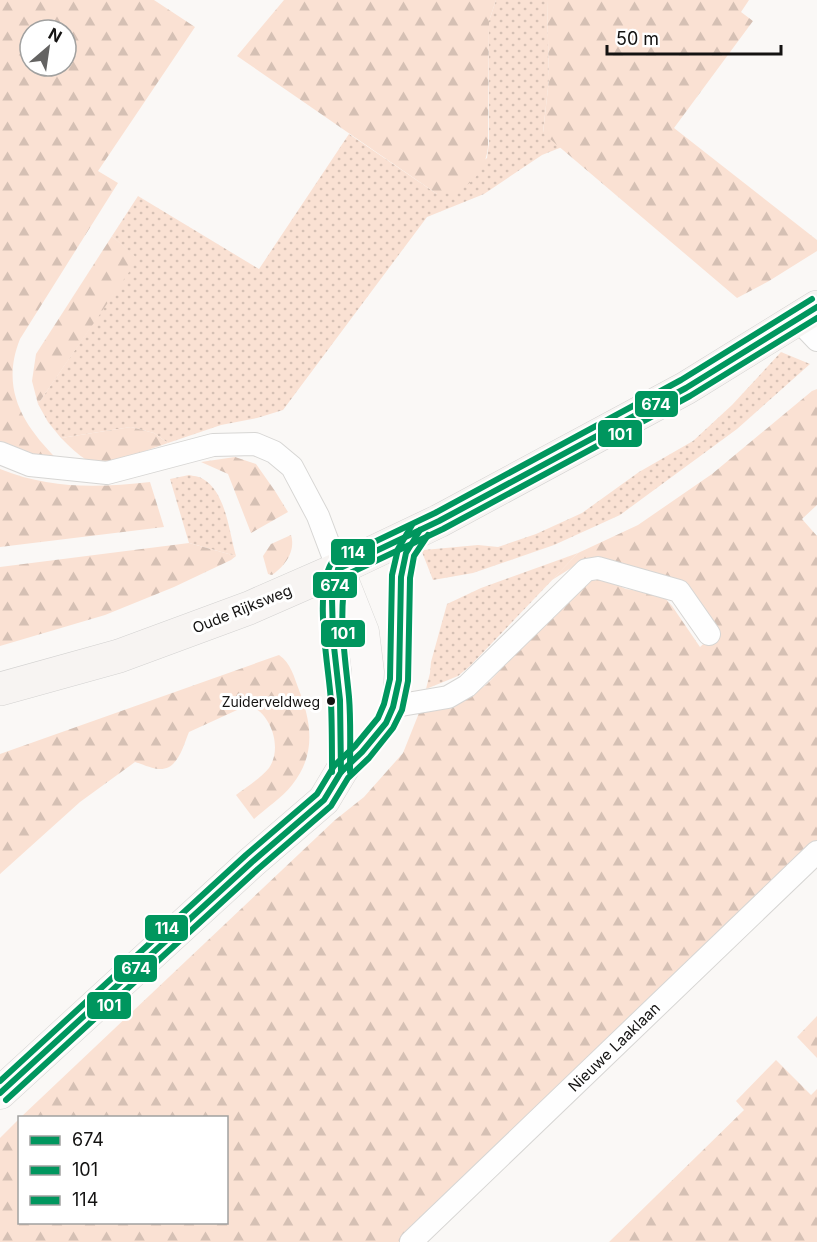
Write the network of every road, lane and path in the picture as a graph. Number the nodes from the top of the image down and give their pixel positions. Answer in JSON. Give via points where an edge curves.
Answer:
{"nodes":[{"id":1,"x":811,"y":322,"type":"edge"},
{"id":2,"x":0,"y":453,"type":"edge"},
{"id":3,"x":338,"y":569,"type":"junction"},
{"id":4,"x":709,"y":634,"type":"dead end"},
{"id":5,"x":0,"y":689,"type":"edge"},
{"id":6,"x":366,"y":711,"type":"junction"},
{"id":7,"x":817,"y":852,"type":"edge"},
{"id":8,"x":0,"y":1093,"type":"edge"},
{"id":9,"x":411,"y":1242,"type":"edge"}],
"edges":[{"from":1,"to":3,"type":"main road","name":"Oude Rijksweg","via":[[439,521]]},
{"from":2,"to":3,"type":"street","via":[[30,465],[107,472],[213,445],[255,444],[274,452],[292,467],[314,507]]},
{"from":3,"to":5,"type":"main road","name":"Oude Rijksweg","via":[[249,608],[119,656]]},
{"from":3,"to":6,"type":"main road","via":[[363,632],[368,672]]},
{"from":4,"to":6,"type":"street","via":[[679,591],[598,568],[586,570],[467,686],[448,697]]},
{"from":6,"to":8,"type":"main road","via":[[357,745],[324,800]]},
{"from":7,"to":9,"type":"street","name":"Nieuwe Laaklaan"}]}
